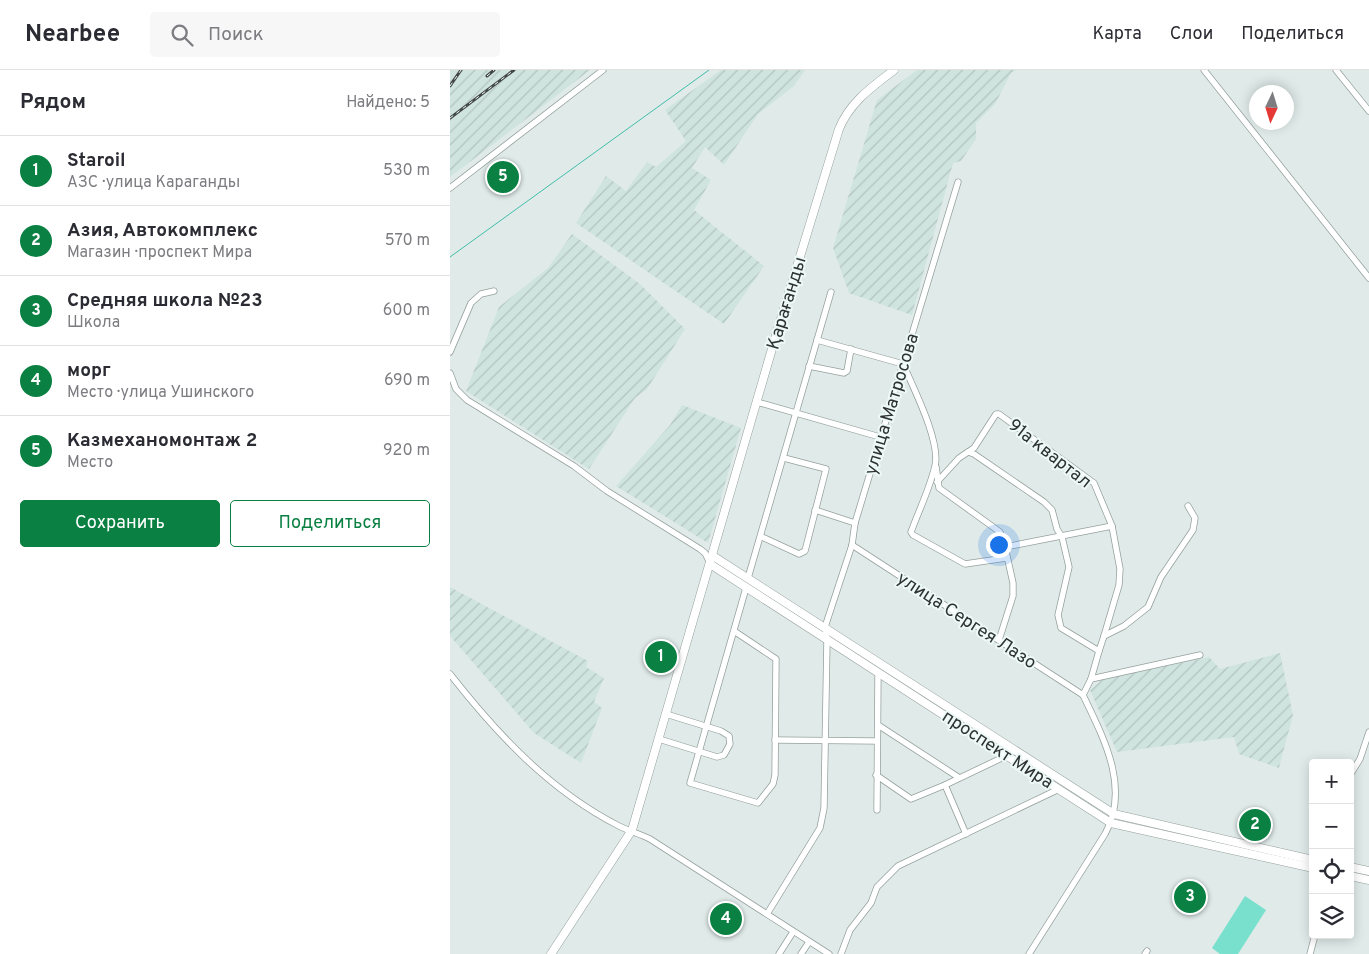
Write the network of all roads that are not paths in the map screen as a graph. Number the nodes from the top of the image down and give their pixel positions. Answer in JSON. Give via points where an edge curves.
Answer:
{"nodes":[{"id":1,"x":603,"y":70,"type":"edge"},
{"id":2,"x":894,"y":70,"type":"edge"},
{"id":3,"x":1204,"y":70,"type":"edge"},
{"id":4,"x":1336,"y":70,"type":"edge"},
{"id":5,"x":1369,"y":111,"type":"edge"},
{"id":6,"x":958,"y":182,"type":"dead end"},
{"id":7,"x":450,"y":188,"type":"edge"},
{"id":8,"x":1369,"y":278,"type":"edge"},
{"id":9,"x":494,"y":291,"type":"dead end"},
{"id":10,"x":831,"y":292,"type":"dead end"},
{"id":11,"x":817,"y":340,"type":"junction"},
{"id":12,"x":851,"y":349,"type":"junction"},
{"id":13,"x":450,"y":352,"type":"edge"},
{"id":14,"x":903,"y":364,"type":"junction"},
{"id":15,"x":809,"y":366,"type":"junction"},
{"id":16,"x":450,"y":373,"type":"edge"},
{"id":17,"x":757,"y":402,"type":"junction"},
{"id":18,"x":797,"y":414,"type":"junction"},
{"id":19,"x":880,"y":437,"type":"junction"},
{"id":20,"x":968,"y":452,"type":"junction"},
{"id":21,"x":784,"y":458,"type":"junction"},
{"id":22,"x":936,"y":465,"type":"junction"},
{"id":23,"x":937,"y":482,"type":"junction"},
{"id":24,"x":1188,"y":506,"type":"dead end"},
{"id":25,"x":815,"y":510,"type":"junction"},
{"id":26,"x":856,"y":522,"type":"junction"},
{"id":27,"x":1112,"y":526,"type":"junction"},
{"id":28,"x":762,"y":537,"type":"junction"},
{"id":29,"x":1062,"y":537,"type":"junction"},
{"id":30,"x":852,"y":545,"type":"junction"},
{"id":31,"x":1004,"y":547,"type":"junction"},
{"id":32,"x":709,"y":554,"type":"junction"},
{"id":33,"x":1006,"y":558,"type":"junction"},
{"id":34,"x":710,"y":564,"type":"junction"},
{"id":35,"x":748,"y":578,"type":"junction"},
{"id":36,"x":746,"y":588,"type":"junction"},
{"id":37,"x":825,"y":627,"type":"junction"},
{"id":38,"x":734,"y":631,"type":"junction"},
{"id":39,"x":1104,"y":636,"type":"junction"},
{"id":40,"x":827,"y":640,"type":"junction"},
{"id":41,"x":999,"y":640,"type":"junction"},
{"id":42,"x":1100,"y":651,"type":"junction"},
{"id":43,"x":1200,"y":655,"type":"dead end"},
{"id":44,"x":878,"y":672,"type":"junction"},
{"id":45,"x":450,"y":674,"type":"edge"},
{"id":46,"x":1091,"y":679,"type":"junction"},
{"id":47,"x":1082,"y":695,"type":"junction"},
{"id":48,"x":666,"y":714,"type":"junction"},
{"id":49,"x":878,"y":725,"type":"junction"},
{"id":50,"x":706,"y":727,"type":"junction"},
{"id":51,"x":1369,"y":732,"type":"edge"},
{"id":52,"x":659,"y":739,"type":"junction"},
{"id":53,"x":775,"y":740,"type":"junction"},
{"id":54,"x":826,"y":740,"type":"junction"},
{"id":55,"x":876,"y":741,"type":"junction"},
{"id":56,"x":699,"y":752,"type":"junction"},
{"id":57,"x":1008,"y":755,"type":"junction"},
{"id":58,"x":1354,"y":769,"type":"edge"},
{"id":59,"x":876,"y":775,"type":"junction"},
{"id":60,"x":958,"y":777,"type":"junction"},
{"id":61,"x":945,"y":785,"type":"junction"},
{"id":62,"x":1059,"y":789,"type":"junction"},
{"id":63,"x":877,"y":810,"type":"dead end"},
{"id":64,"x":1114,"y":814,"type":"junction"},
{"id":65,"x":1111,"y":823,"type":"junction"},
{"id":66,"x":632,"y":830,"type":"junction"},
{"id":67,"x":966,"y":834,"type":"junction"},
{"id":68,"x":1309,"y":859,"type":"edge"},
{"id":69,"x":1309,"y":867,"type":"edge"},
{"id":70,"x":1354,"y":868,"type":"edge"},
{"id":71,"x":1369,"y":871,"type":"edge"},
{"id":72,"x":1354,"y":877,"type":"edge"},
{"id":73,"x":1369,"y":880,"type":"edge"},
{"id":74,"x":767,"y":914,"type":"junction"},
{"id":75,"x":793,"y":932,"type":"junction"},
{"id":76,"x":1314,"y":939,"type":"edge"},
{"id":77,"x":809,"y":942,"type":"junction"},
{"id":78,"x":551,"y":954,"type":"edge"},
{"id":79,"x":779,"y":954,"type":"edge"},
{"id":80,"x":801,"y":954,"type":"edge"},
{"id":81,"x":829,"y":954,"type":"edge"},
{"id":82,"x":841,"y":954,"type":"edge"},
{"id":83,"x":1029,"y":954,"type":"edge"},
{"id":84,"x":1310,"y":954,"type":"edge"}],
"edges":[{"from":1,"to":7,"type":"street"},
{"from":2,"to":17,"type":"main road","name":"Қарағанды","via":[[864,93],[842,120]]},
{"from":3,"to":8,"type":"street"},
{"from":4,"to":5,"type":"street"},
{"from":6,"to":14,"type":"street","name":"улица Матросова"},
{"from":9,"to":13,"type":"street","via":[[481,294],[471,303]]},
{"from":10,"to":11,"type":"street"},
{"from":11,"to":12,"type":"street"},
{"from":11,"to":15,"type":"street"},
{"from":12,"to":14,"type":"street"},
{"from":12,"to":15,"type":"street","via":[[844,373]]},
{"from":14,"to":19,"type":"street","name":"улица Матросова"},
{"from":14,"to":22,"type":"street","via":[[930,431]]},
{"from":15,"to":18,"type":"street"},
{"from":16,"to":32,"type":"street","via":[[456,389],[467,400]]},
{"from":17,"to":18,"type":"street"},
{"from":17,"to":32,"type":"main road","name":"Қарағанды"},
{"from":18,"to":19,"type":"street"},
{"from":18,"to":21,"type":"street"},
{"from":19,"to":26,"type":"street","name":"улица Матросова"},
{"from":20,"to":23,"type":"street"},
{"from":20,"to":27,"type":"street","name":"91а квартал","via":[[999,414],[1094,483]]},
{"from":20,"to":29,"type":"street","via":[[1050,506]]},
{"from":21,"to":25,"type":"street","via":[[826,469]]},
{"from":21,"to":28,"type":"street"},
{"from":22,"to":23,"type":"street"},
{"from":22,"to":33,"type":"street","via":[[911,532],[913,535],[965,564]]},
{"from":23,"to":31,"type":"street","via":[[940,488],[1000,532]]},
{"from":24,"to":39,"type":"street","via":[[1195,518],[1193,530],[1161,577],[1148,607],[1124,626]]},
{"from":25,"to":26,"type":"street"},
{"from":25,"to":28,"type":"street","via":[[805,550],[799,554]]},
{"from":26,"to":30,"type":"street","name":"улица Матросова"},
{"from":27,"to":29,"type":"street"},
{"from":27,"to":39,"type":"street","via":[[1120,569],[1119,584]]},
{"from":28,"to":35,"type":"street"},
{"from":29,"to":31,"type":"street"},
{"from":29,"to":42,"type":"street","via":[[1069,567],[1058,615],[1061,628]]},
{"from":30,"to":37,"type":"street","name":"улица Матросова"},
{"from":30,"to":41,"type":"street","name":"улица Сергея Лазо"},
{"from":31,"to":33,"type":"street"},
{"from":32,"to":34,"type":"main road","name":"Қарағанды"},
{"from":32,"to":35,"type":"main road","name":"проспект Мира"},
{"from":33,"to":41,"type":"street","via":[[1013,596]]},
{"from":34,"to":36,"type":"main road","name":"проспект Мира"},
{"from":34,"to":48,"type":"main road","name":"Қарағанды"},
{"from":35,"to":37,"type":"main road","name":"проспект Мира"},
{"from":36,"to":38,"type":"street"},
{"from":36,"to":40,"type":"main road","name":"проспект Мира"},
{"from":37,"to":40,"type":"street"},
{"from":37,"to":64,"type":"main road","name":"проспект Мира"},
{"from":38,"to":50,"type":"street"},
{"from":38,"to":53,"type":"street","via":[[776,659]]},
{"from":39,"to":42,"type":"street"},
{"from":40,"to":44,"type":"main road","name":"проспект Мира"},
{"from":40,"to":54,"type":"street"},
{"from":41,"to":47,"type":"street","name":"улица Сергея Лазо"},
{"from":42,"to":46,"type":"street"},
{"from":43,"to":46,"type":"street"},
{"from":44,"to":49,"type":"street"},
{"from":44,"to":57,"type":"main road","name":"проспект Мира"},
{"from":45,"to":66,"type":"street","via":[[487,721],[555,785],[620,827]]},
{"from":46,"to":47,"type":"street"},
{"from":47,"to":64,"type":"street","via":[[1112,760]]},
{"from":48,"to":50,"type":"street"},
{"from":48,"to":52,"type":"main road","name":"Қарағанды"},
{"from":49,"to":55,"type":"street"},
{"from":49,"to":60,"type":"street"},
{"from":50,"to":56,"type":"street"},
{"from":50,"to":56,"type":"street","via":[[729,736],[730,744],[724,755]]},
{"from":51,"to":58,"type":"street"},
{"from":52,"to":56,"type":"street"},
{"from":52,"to":66,"type":"main road","name":"Қарағанды"},
{"from":53,"to":54,"type":"street"},
{"from":53,"to":56,"type":"street","via":[[773,784],[758,803],[690,783]]},
{"from":54,"to":55,"type":"street"},
{"from":54,"to":74,"type":"street","via":[[824,808],[820,828]]},
{"from":55,"to":59,"type":"street"},
{"from":57,"to":60,"type":"street"},
{"from":57,"to":62,"type":"main road","name":"проспект Мира"},
{"from":59,"to":61,"type":"street","via":[[911,798]]},
{"from":59,"to":63,"type":"street"},
{"from":60,"to":61,"type":"street"},
{"from":61,"to":67,"type":"street"},
{"from":62,"to":65,"type":"main road","name":"проспект Мира"},
{"from":62,"to":67,"type":"street"},
{"from":64,"to":65,"type":"street"},
{"from":64,"to":68,"type":"main road","name":"проспект Мира"},
{"from":65,"to":69,"type":"main road","name":"проспект Мира"},
{"from":65,"to":83,"type":"street"},
{"from":66,"to":74,"type":"street"},
{"from":66,"to":78,"type":"main road","name":"Қарағанды"},
{"from":67,"to":82,"type":"street","via":[[906,862],[883,880],[850,930]]},
{"from":70,"to":71,"type":"main road"},
{"from":72,"to":73,"type":"main road"},
{"from":74,"to":75,"type":"street"},
{"from":75,"to":77,"type":"street"},
{"from":75,"to":79,"type":"street"},
{"from":76,"to":84,"type":"street"},
{"from":77,"to":80,"type":"street"},
{"from":77,"to":81,"type":"street"}]}
